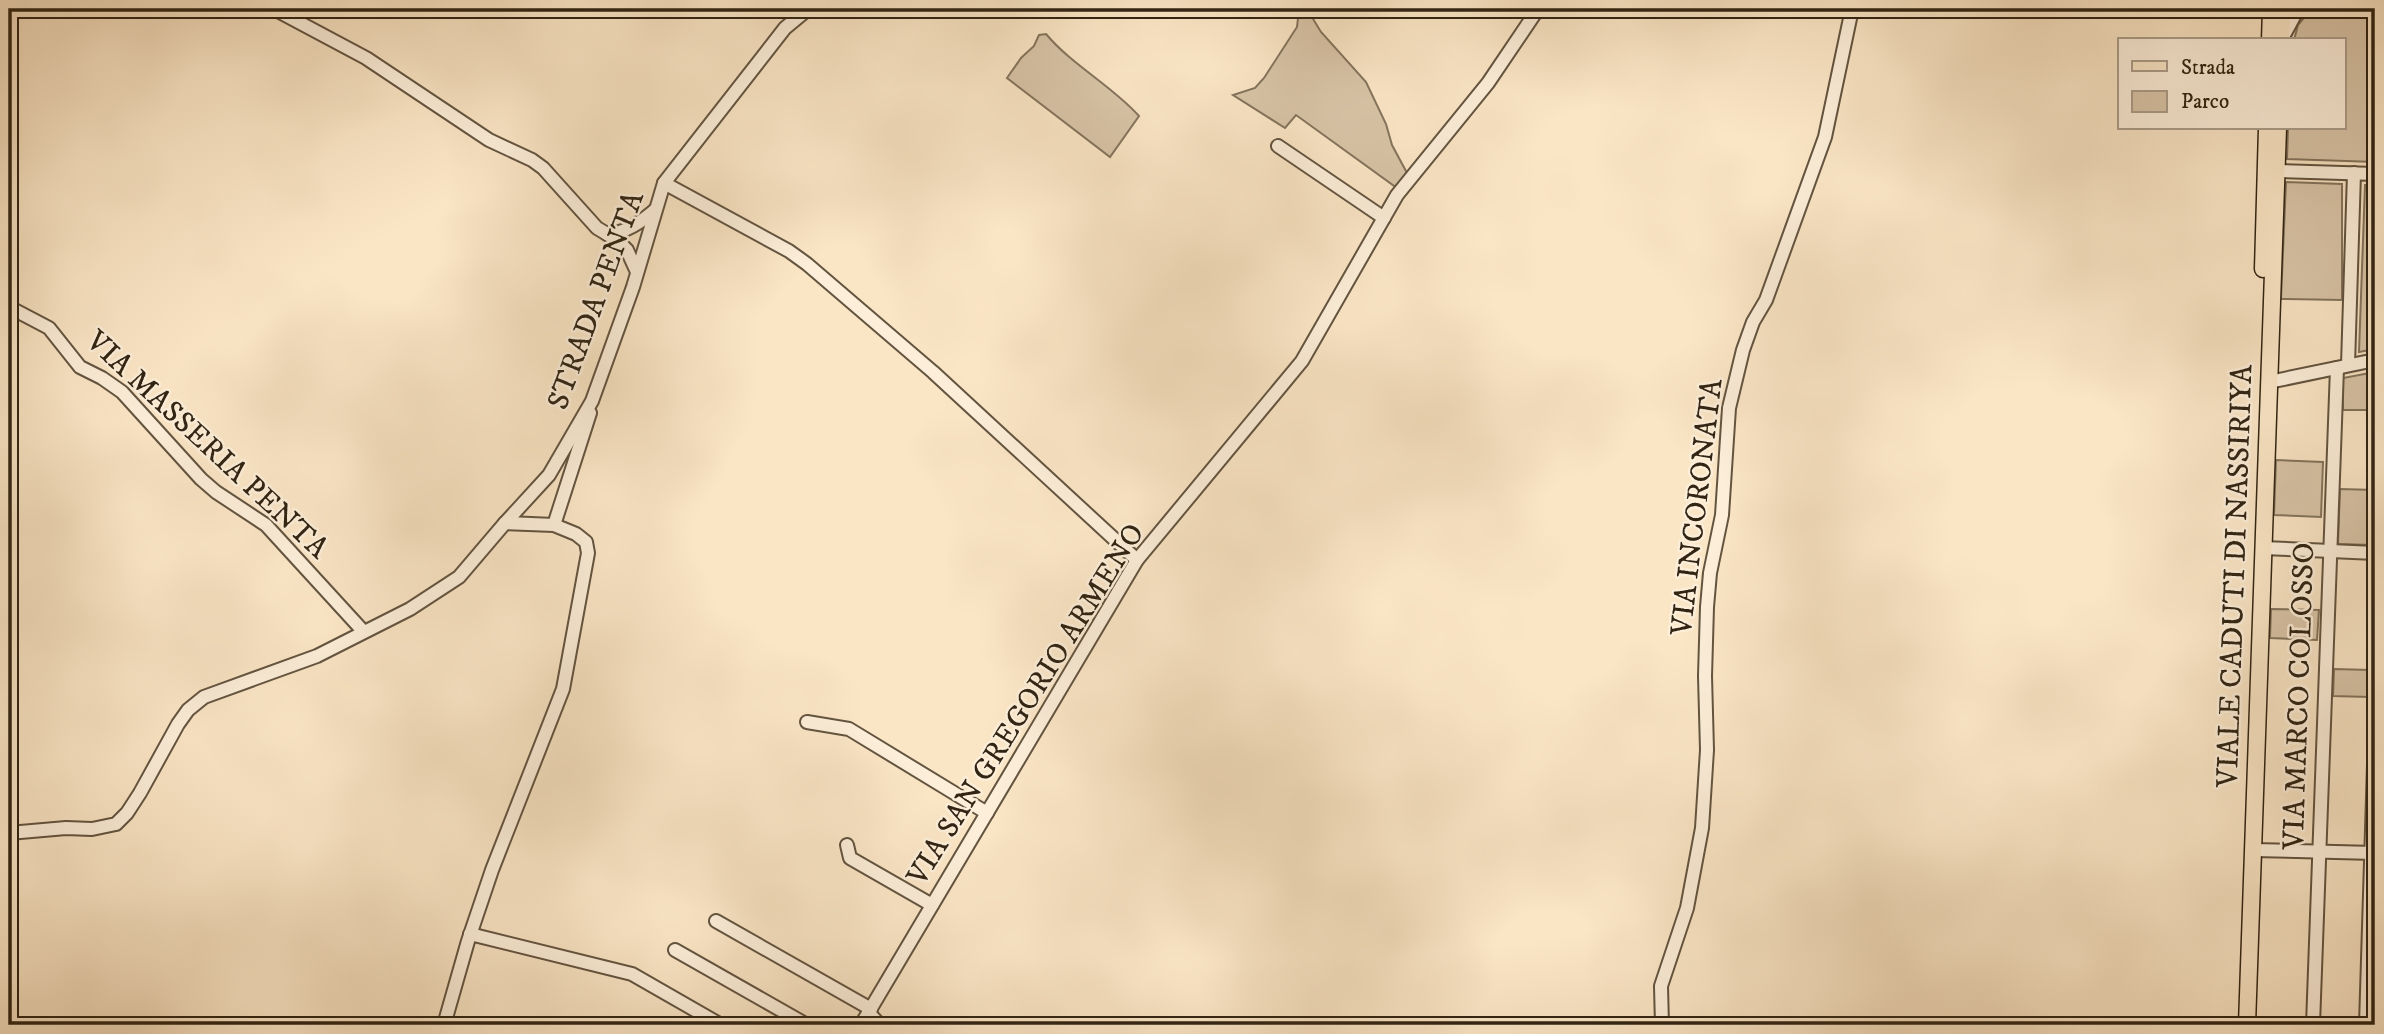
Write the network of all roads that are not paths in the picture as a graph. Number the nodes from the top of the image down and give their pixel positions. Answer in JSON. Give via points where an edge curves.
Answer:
{"nodes":[{"id":1,"x":274,"y":9,"type":"edge"},
{"id":2,"x":808,"y":9,"type":"edge"},
{"id":3,"x":1538,"y":9,"type":"edge"},
{"id":4,"x":1852,"y":9,"type":"edge"},
{"id":5,"x":2271,"y":9,"type":"edge"},
{"id":6,"x":2281,"y":9,"type":"edge"},
{"id":7,"x":2298,"y":9,"type":"edge"},
{"id":8,"x":2270,"y":38,"type":"edge"},
{"id":9,"x":2282,"y":38,"type":"edge"},
{"id":10,"x":2283,"y":38,"type":"edge"},
{"id":11,"x":2267,"y":130,"type":"edge"},
{"id":12,"x":2278,"y":130,"type":"edge"},
{"id":13,"x":1278,"y":146,"type":"dead end"},
{"id":14,"x":2277,"y":171,"type":"junction"},
{"id":15,"x":2354,"y":173,"type":"junction"},
{"id":16,"x":2375,"y":174,"type":"edge"},
{"id":17,"x":664,"y":183,"type":"junction"},
{"id":18,"x":655,"y":210,"type":"junction"},
{"id":19,"x":1384,"y":218,"type":"junction"},
{"id":20,"x":607,"y":233,"type":"junction"},
{"id":21,"x":637,"y":272,"type":"junction"},
{"id":22,"x":9,"y":307,"type":"edge"},
{"id":23,"x":2375,"y":360,"type":"edge"},
{"id":24,"x":2343,"y":367,"type":"junction"},
{"id":25,"x":2269,"y":382,"type":"junction"},
{"id":26,"x":592,"y":401,"type":"junction"},
{"id":27,"x":505,"y":523,"type":"junction"},
{"id":28,"x":554,"y":525,"type":"junction"},
{"id":29,"x":2263,"y":548,"type":"junction"},
{"id":30,"x":2329,"y":551,"type":"junction"},
{"id":31,"x":2375,"y":553,"type":"edge"},
{"id":32,"x":1137,"y":561,"type":"junction"},
{"id":33,"x":363,"y":631,"type":"junction"},
{"id":34,"x":807,"y":722,"type":"dead end"},
{"id":35,"x":2375,"y":732,"type":"edge"},
{"id":36,"x":987,"y":813,"type":"junction"},
{"id":37,"x":9,"y":833,"type":"edge"},
{"id":38,"x":847,"y":845,"type":"dead end"},
{"id":39,"x":2253,"y":850,"type":"junction"},
{"id":40,"x":2319,"y":852,"type":"junction"},
{"id":41,"x":2373,"y":853,"type":"edge"},
{"id":42,"x":932,"y":905,"type":"junction"},
{"id":43,"x":716,"y":921,"type":"dead end"},
{"id":44,"x":470,"y":934,"type":"junction"},
{"id":45,"x":675,"y":950,"type":"dead end"},
{"id":46,"x":869,"y":1010,"type":"junction"},
{"id":47,"x":444,"y":1025,"type":"edge"},
{"id":48,"x":722,"y":1025,"type":"edge"},
{"id":49,"x":807,"y":1025,"type":"edge"},
{"id":50,"x":861,"y":1025,"type":"edge"},
{"id":51,"x":880,"y":1025,"type":"edge"},
{"id":52,"x":1662,"y":1025,"type":"edge"},
{"id":53,"x":2237,"y":1025,"type":"edge"},
{"id":54,"x":2247,"y":1025,"type":"edge"},
{"id":55,"x":2313,"y":1025,"type":"edge"},
{"id":56,"x":2366,"y":1025,"type":"edge"}],
"edges":[{"from":1,"to":20,"type":"street","via":[[366,58],[489,140],[532,160]]},
{"from":2,"to":17,"type":"street","name":"STRADA PENTA","via":[[785,28]]},
{"from":3,"to":19,"type":"street","name":"VIA SAN GREGORIO ARMENO","via":[[1488,83]]},
{"from":4,"to":52,"type":"street","name":"VIA INCORONATA","via":[[1825,137],[1766,300],[1743,350],[1729,408],[1722,515],[1707,607],[1702,828],[1686,908],[1661,986]]},
{"from":5,"to":8,"type":"main road"},
{"from":6,"to":9,"type":"main road"},
{"from":7,"to":10,"type":"street"},
{"from":11,"to":53,"type":"main road","name":"VIALE CADUTI DI NASSIRIYA"},
{"from":12,"to":14,"type":"main road","name":"VIALE CADUTI DI NASSIRIYA"},
{"from":13,"to":19,"type":"street"},
{"from":14,"to":15,"type":"street"},
{"from":14,"to":25,"type":"main road","name":"VIALE CADUTI DI NASSIRIYA"},
{"from":15,"to":16,"type":"street"},
{"from":15,"to":24,"type":"street","name":"VIA MARCO COLOSSO"},
{"from":17,"to":18,"type":"street","name":"STRADA PENTA"},
{"from":17,"to":32,"type":"street","via":[[807,264],[933,372]]},
{"from":18,"to":20,"type":"street","via":[[619,233]]},
{"from":18,"to":21,"type":"street","name":"STRADA PENTA"},
{"from":19,"to":32,"type":"street","name":"VIA SAN GREGORIO ARMENO","via":[[1302,361]]},
{"from":20,"to":21,"type":"street","via":[[627,250]]},
{"from":21,"to":26,"type":"street","name":"STRADA PENTA"},
{"from":22,"to":33,"type":"street","name":"VIA MASSERIA PENTA","via":[[49,328],[80,366],[122,393],[201,479],[266,525]]},
{"from":23,"to":24,"type":"street"},
{"from":24,"to":25,"type":"street"},
{"from":24,"to":30,"type":"street","name":"VIA MARCO COLOSSO"},
{"from":25,"to":29,"type":"main road","name":"VIALE CADUTI DI NASSIRIYA"},
{"from":26,"to":27,"type":"street","name":"STRADA PENTA","via":[[550,475]]},
{"from":26,"to":28,"type":"street"},
{"from":27,"to":28,"type":"street"},
{"from":27,"to":33,"type":"street","name":"STRADA PENTA","via":[[459,577],[410,609]]},
{"from":28,"to":44,"type":"street","via":[[586,541],[588,553],[563,689]]},
{"from":29,"to":30,"type":"street"},
{"from":29,"to":39,"type":"main road","name":"VIALE CADUTI DI NASSIRIYA"},
{"from":30,"to":31,"type":"street"},
{"from":30,"to":40,"type":"street","name":"VIA MARCO COLOSSO"},
{"from":32,"to":36,"type":"street","name":"VIA SAN GREGORIO ARMENO"},
{"from":33,"to":37,"type":"street","name":"STRADA PENTA","via":[[317,656],[204,697],[178,724],[140,793],[116,824]]},
{"from":34,"to":36,"type":"street","via":[[849,729]]},
{"from":35,"to":41,"type":"street"},
{"from":36,"to":42,"type":"street","name":"VIA SAN GREGORIO ARMENO"},
{"from":38,"to":42,"type":"street","via":[[850,858]]},
{"from":39,"to":40,"type":"street"},
{"from":39,"to":54,"type":"main road","name":"VIALE CADUTI DI NASSIRIYA"},
{"from":40,"to":41,"type":"street"},
{"from":40,"to":55,"type":"street","name":"VIA MARCO COLOSSO"},
{"from":41,"to":56,"type":"street"},
{"from":42,"to":46,"type":"street","name":"VIA SAN GREGORIO ARMENO"},
{"from":43,"to":46,"type":"street"},
{"from":44,"to":47,"type":"street"},
{"from":44,"to":48,"type":"street","via":[[632,974]]},
{"from":45,"to":49,"type":"street"},
{"from":46,"to":50,"type":"street","name":"VIA SAN GREGORIO ARMENO"},
{"from":46,"to":51,"type":"street"}]}
